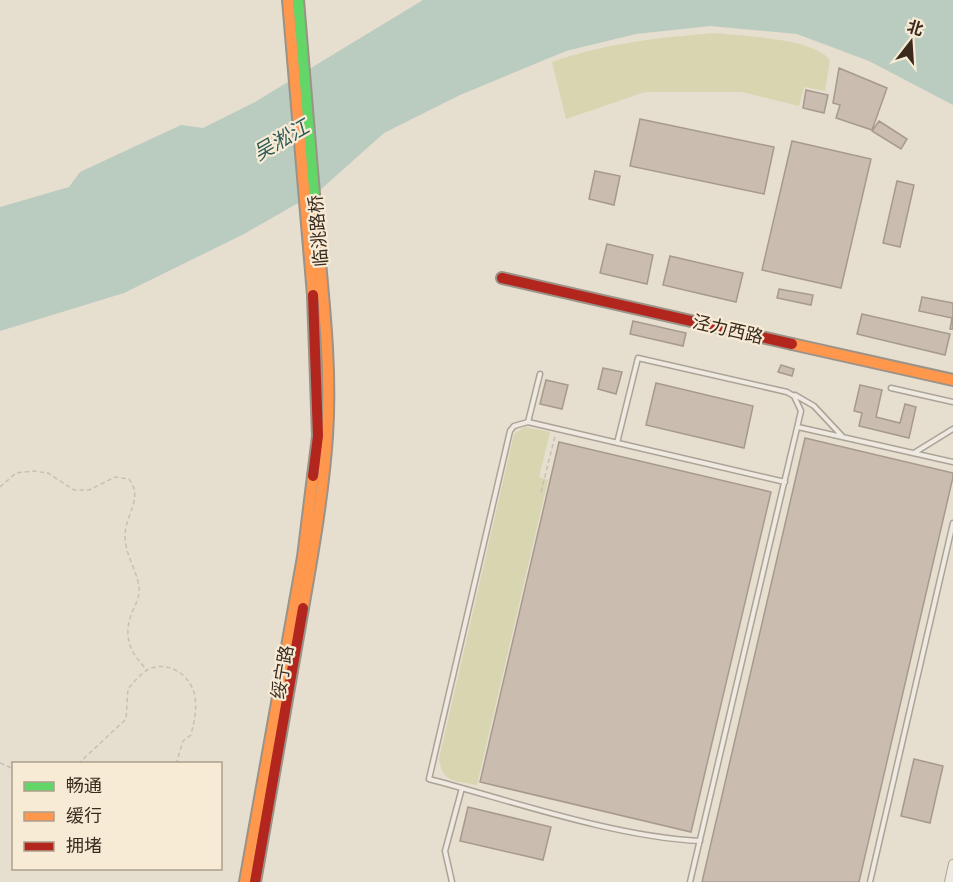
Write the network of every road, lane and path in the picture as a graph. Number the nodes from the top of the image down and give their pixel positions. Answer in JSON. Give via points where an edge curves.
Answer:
{"nodes":[{"id":1,"x":288,"y":0,"type":"edge"},
{"id":2,"x":298,"y":0,"type":"edge"},
{"id":3,"x":502,"y":278,"type":"dead end"},
{"id":4,"x":540,"y":374,"type":"dead end"},
{"id":5,"x":953,"y":380,"type":"edge"},
{"id":6,"x":891,"y":388,"type":"dead end"},
{"id":7,"x":787,"y":392,"type":"junction"},
{"id":8,"x":953,"y":402,"type":"edge"},
{"id":9,"x":528,"y":422,"type":"junction"},
{"id":10,"x":798,"y":427,"type":"junction"},
{"id":11,"x":557,"y":429,"type":"junction"},
{"id":12,"x":953,"y":429,"type":"edge"},
{"id":13,"x":844,"y":438,"type":"junction"},
{"id":14,"x":617,"y":443,"type":"junction"},
{"id":15,"x":913,"y":453,"type":"junction"},
{"id":16,"x":321,"y":462,"type":"junction"},
{"id":17,"x":953,"y":462,"type":"edge"},
{"id":18,"x":785,"y":482,"type":"junction"},
{"id":19,"x":0,"y":487,"type":"edge"},
{"id":20,"x":541,"y":492,"type":"dead end"},
{"id":21,"x":953,"y":523,"type":"edge"},
{"id":22,"x":147,"y":670,"type":"junction"},
{"id":23,"x":80,"y":762,"type":"edge"},
{"id":24,"x":177,"y":762,"type":"edge"},
{"id":25,"x":462,"y":788,"type":"junction"},
{"id":26,"x":700,"y":841,"type":"junction"},
{"id":27,"x":953,"y":864,"type":"edge"},
{"id":28,"x":245,"y":882,"type":"edge"},
{"id":29,"x":255,"y":882,"type":"edge"},
{"id":30,"x":452,"y":882,"type":"edge"},
{"id":31,"x":690,"y":882,"type":"edge"},
{"id":32,"x":870,"y":882,"type":"edge"},
{"id":33,"x":949,"y":882,"type":"edge"}],
"edges":[{"from":1,"to":16,"type":"main road","name":"临洮路桥","via":[[318,358]]},
{"from":2,"to":16,"type":"main road","name":"临洮路桥","via":[[328,357]]},
{"from":3,"to":5,"type":"main road","name":"泾力西路"},
{"from":4,"to":9,"type":"lane"},
{"from":6,"to":8,"type":"lane"},
{"from":7,"to":10,"type":"lane","via":[[794,396],[801,411]]},
{"from":7,"to":13,"type":"lane","via":[[814,406]]},
{"from":7,"to":14,"type":"lane","via":[[638,358]]},
{"from":9,"to":11,"type":"lane"},
{"from":9,"to":25,"type":"lane","via":[[510,431],[429,779]]},
{"from":10,"to":13,"type":"lane"},
{"from":10,"to":18,"type":"lane"},
{"from":11,"to":14,"type":"lane"},
{"from":11,"to":20,"type":"path"},
{"from":12,"to":15,"type":"lane"},
{"from":13,"to":15,"type":"lane"},
{"from":14,"to":18,"type":"lane"},
{"from":15,"to":17,"type":"lane"},
{"from":16,"to":28,"type":"main road","name":"绥宁路"},
{"from":16,"to":29,"type":"main road","name":"绥宁路","via":[[315,540]]},
{"from":18,"to":26,"type":"lane"},
{"from":19,"to":22,"type":"path","via":[[16,473],[33,471],[48,473],[74,490],[89,490],[115,477],[129,479],[135,487],[135,502],[126,522],[126,550],[139,596],[127,630],[128,644]]},
{"from":21,"to":32,"type":"lane"},
{"from":22,"to":23,"type":"path","via":[[128,689],[126,719]]},
{"from":22,"to":24,"type":"path","via":[[170,667],[190,681],[195,694],[191,735],[183,741]]},
{"from":25,"to":26,"type":"lane","via":[[669,839]]},
{"from":25,"to":30,"type":"lane","via":[[445,851]]},
{"from":26,"to":31,"type":"lane"},
{"from":27,"to":33,"type":"street"}]}
